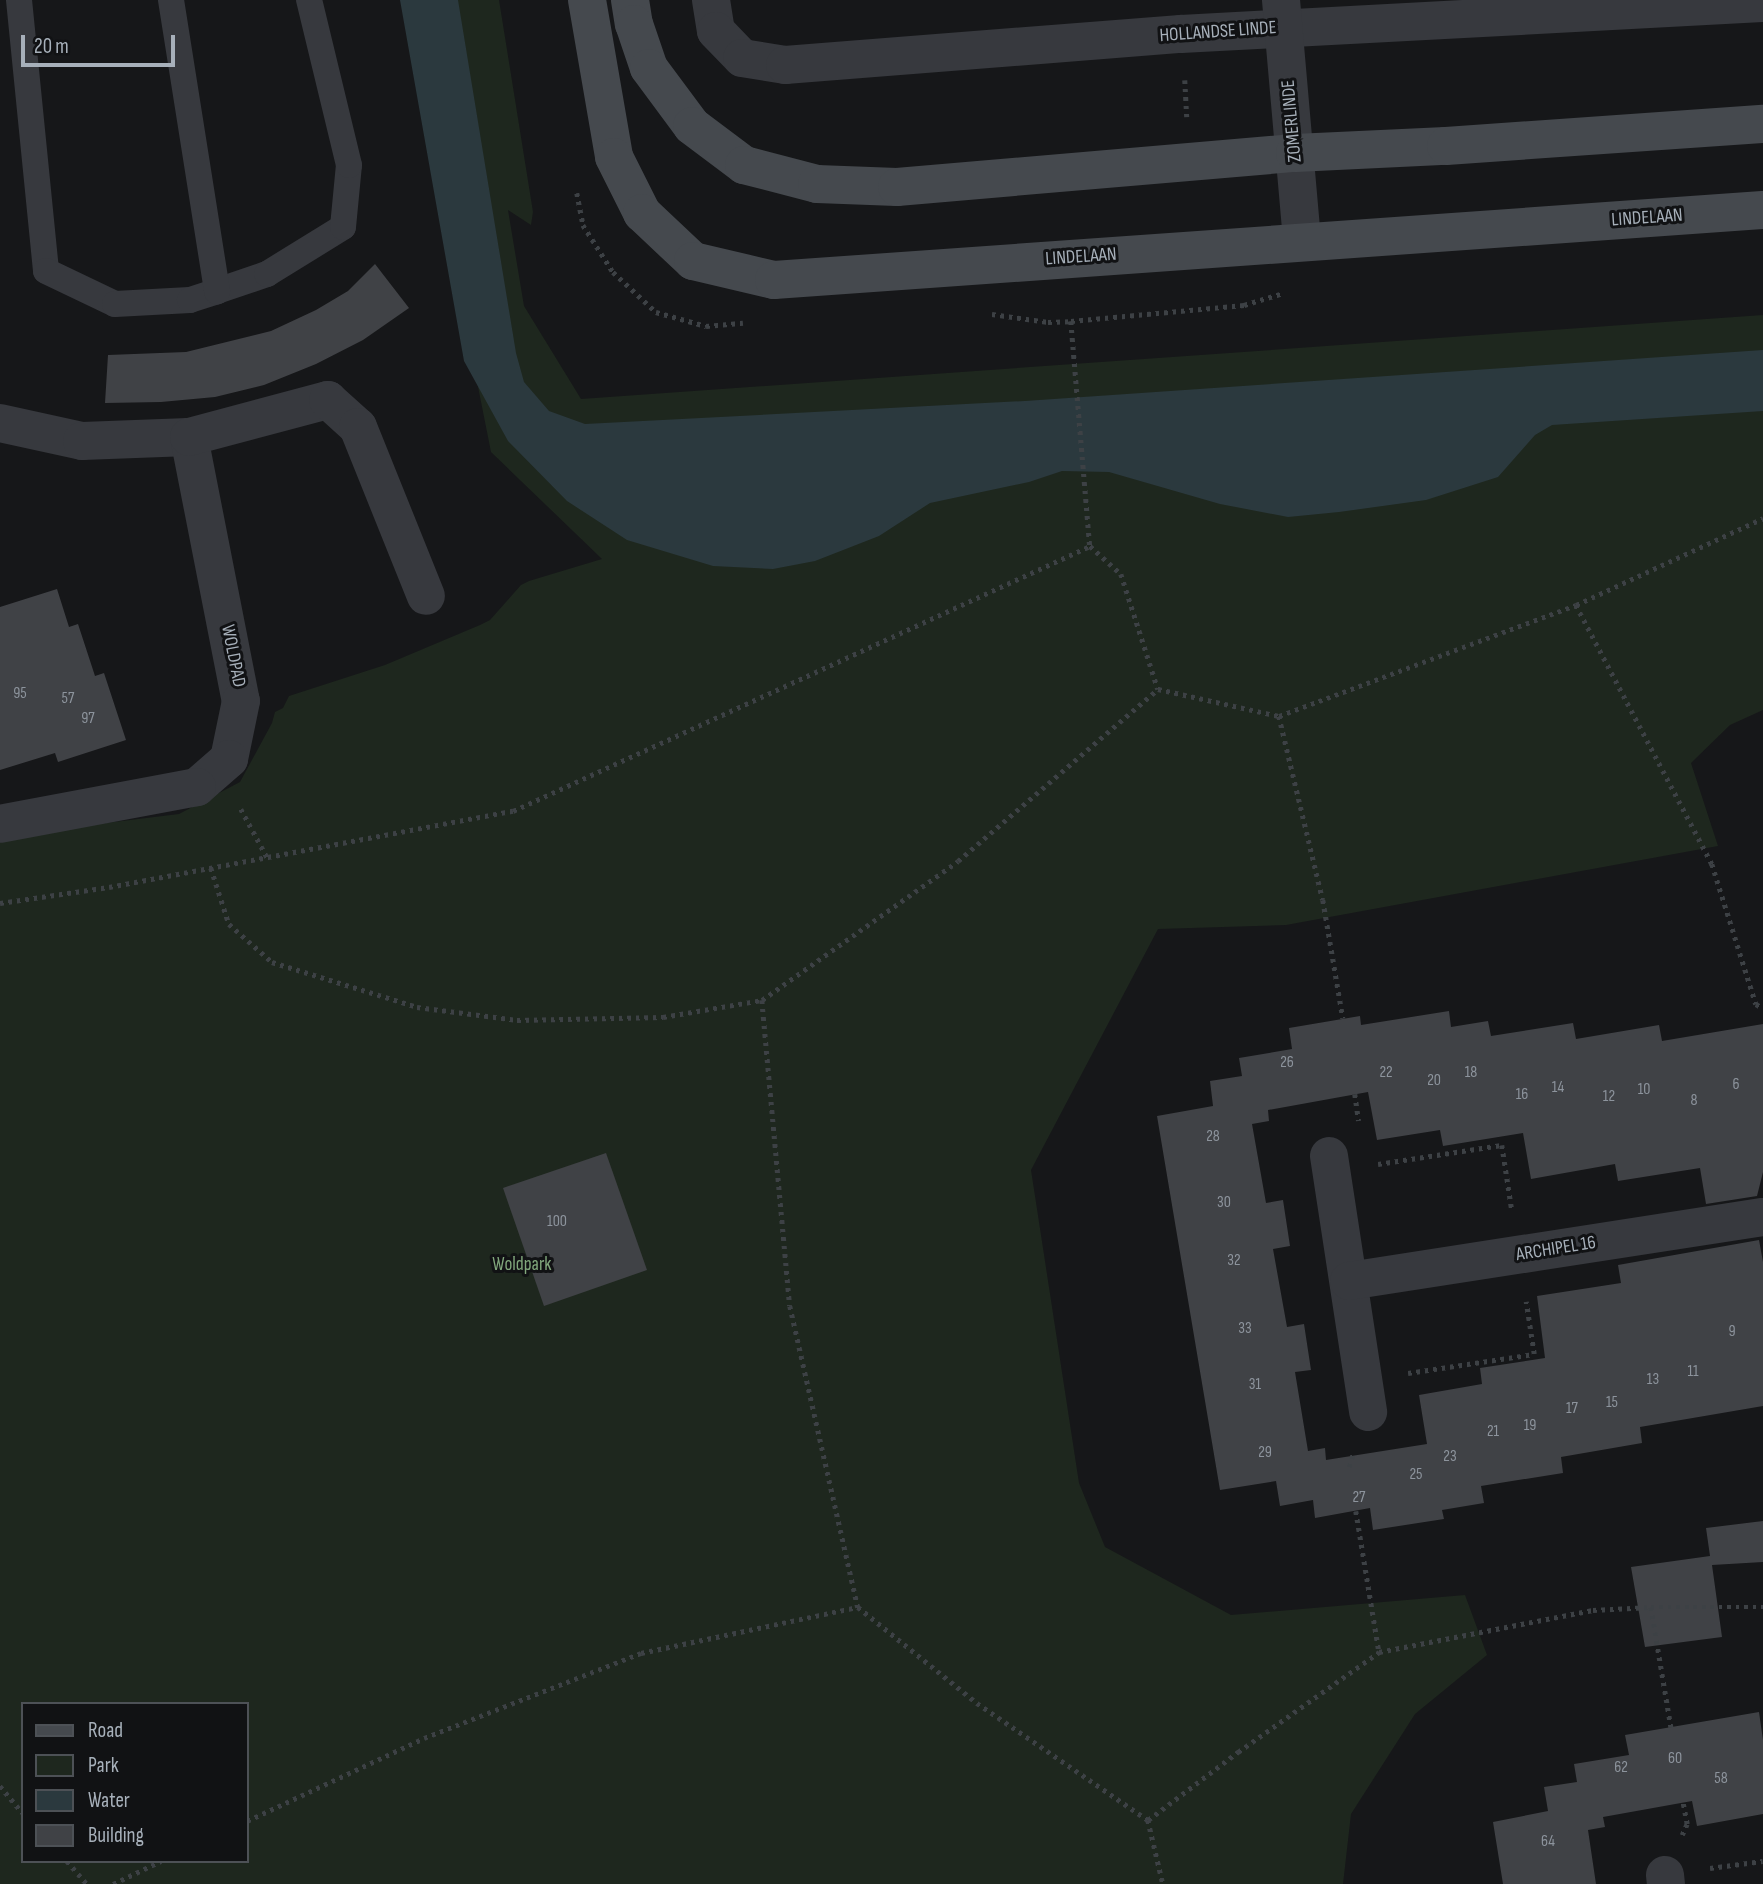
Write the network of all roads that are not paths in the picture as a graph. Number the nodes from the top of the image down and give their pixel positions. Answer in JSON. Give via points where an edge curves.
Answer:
{"nodes":[{"id":1,"x":19,"y":0,"type":"edge"},
{"id":2,"x":171,"y":0,"type":"edge"},
{"id":3,"x":309,"y":0,"type":"edge"},
{"id":4,"x":587,"y":0,"type":"edge"},
{"id":5,"x":630,"y":0,"type":"edge"},
{"id":6,"x":711,"y":0,"type":"edge"},
{"id":7,"x":1763,"y":3,"type":"edge"},
{"id":8,"x":1283,"y":14,"type":"edge"},
{"id":9,"x":1763,"y":124,"type":"edge"},
{"id":10,"x":1295,"y":153,"type":"junction"},
{"id":11,"x":1763,"y":210,"type":"edge"},
{"id":12,"x":1303,"y":241,"type":"junction"},
{"id":13,"x":217,"y":291,"type":"junction"},
{"id":14,"x":0,"y":423,"type":"edge"},
{"id":15,"x":190,"y":437,"type":"junction"},
{"id":16,"x":426,"y":596,"type":"dead end"},
{"id":17,"x":0,"y":824,"type":"edge"},
{"id":18,"x":1329,"y":1156,"type":"dead end"},
{"id":19,"x":1763,"y":1217,"type":"edge"},
{"id":20,"x":1349,"y":1281,"type":"junction"},
{"id":21,"x":1368,"y":1412,"type":"dead end"}],
"edges":[{"from":1,"to":13,"type":"lane","via":[[46,271],[115,304],[190,300]]},
{"from":2,"to":13,"type":"lane"},
{"from":3,"to":13,"type":"lane","via":[[349,165],[343,227],[267,274]]},
{"from":4,"to":12,"type":"main road","name":"LINDELAAN","via":[[614,157],[642,213],[693,261],[774,280]]},
{"from":5,"to":10,"type":"main road","via":[[649,68],[692,127],[744,165],[817,184],[897,187]]},
{"from":6,"to":8,"type":"street","name":"HOLLANDSE LINDE","via":[[716,32],[742,58],[785,65],[1181,34]]},
{"from":7,"to":8,"type":"street","name":"HOLLANDSE LINDE"},
{"from":8,"to":10,"type":"street","name":"ZOMERLINDE"},
{"from":9,"to":10,"type":"main road"},
{"from":10,"to":12,"type":"street","name":"ZOMERLINDE"},
{"from":11,"to":12,"type":"main road","name":"LINDELAAN"},
{"from":14,"to":15,"type":"street","via":[[82,441]]},
{"from":15,"to":16,"type":"street","via":[[328,400],[358,426]]},
{"from":15,"to":17,"type":"street","name":"WOLDPAD","via":[[242,701],[229,760],[197,787]]},
{"from":18,"to":20,"type":"street"},
{"from":19,"to":20,"type":"street","name":"ARCHIPEL 16"},
{"from":20,"to":21,"type":"street"}]}
